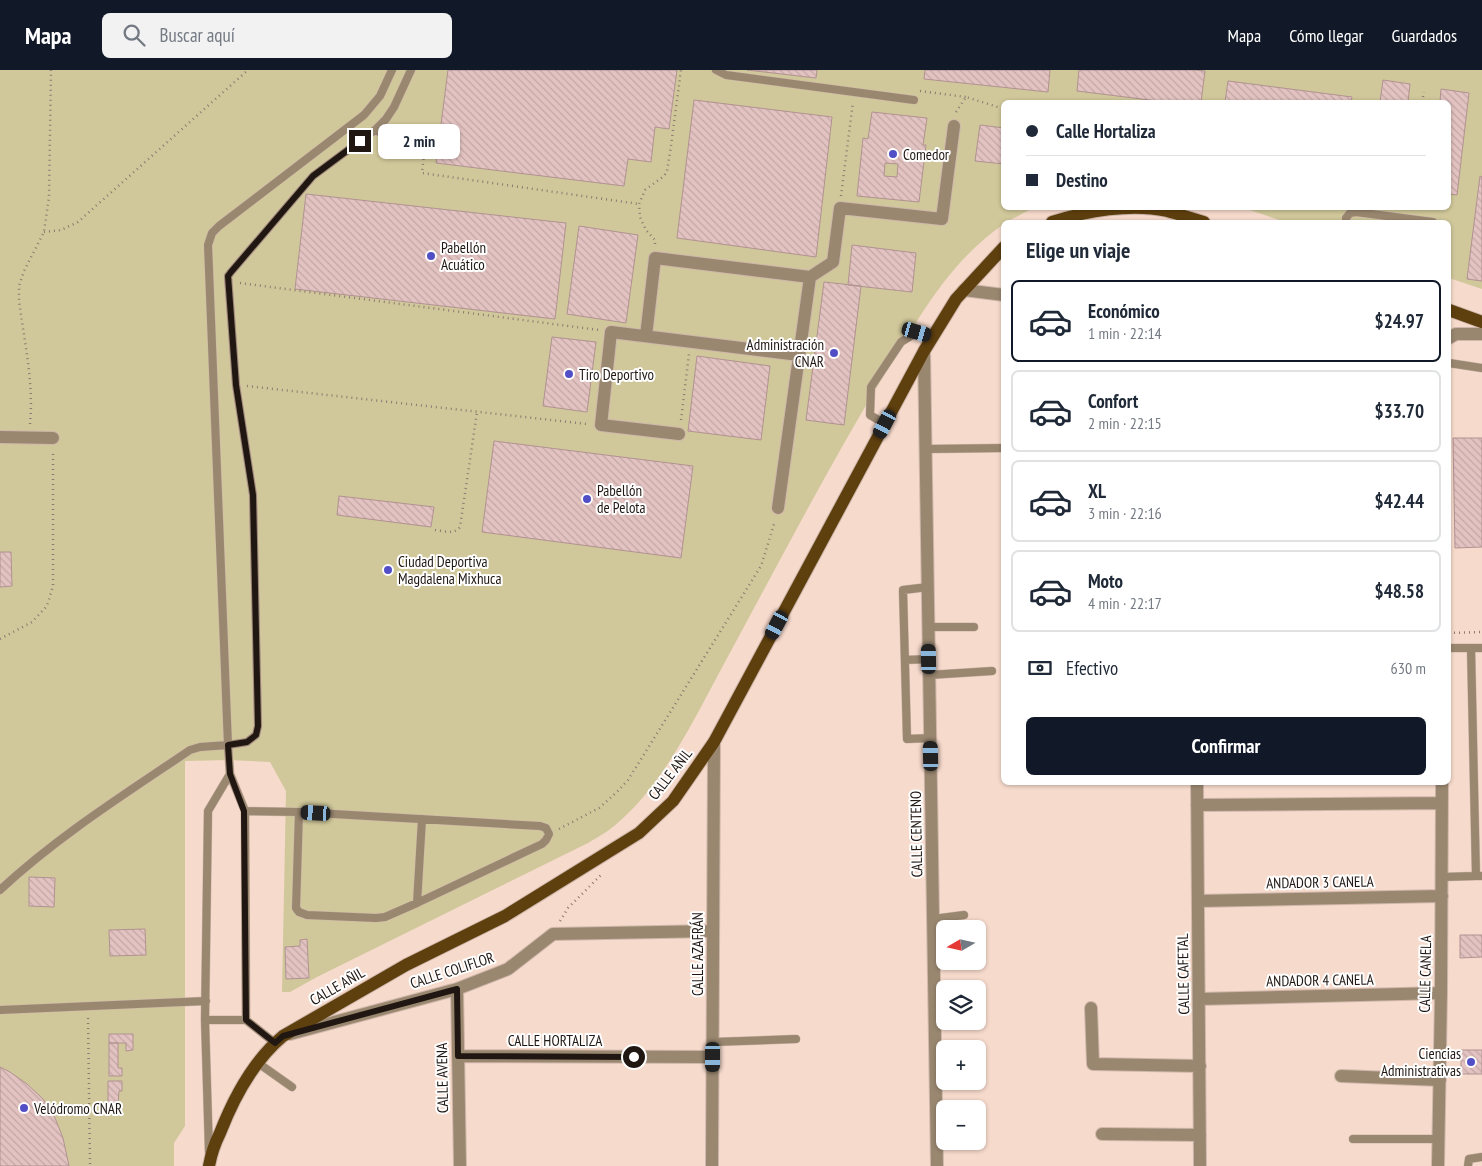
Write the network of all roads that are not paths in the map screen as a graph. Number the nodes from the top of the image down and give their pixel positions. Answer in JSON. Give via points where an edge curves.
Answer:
{"nodes":[{"id":1,"x":392,"y":70,"type":"edge"},
{"id":2,"x":411,"y":70,"type":"edge"},
{"id":3,"x":716,"y":70,"type":"edge"},
{"id":4,"x":914,"y":100,"type":"road end"},
{"id":5,"x":954,"y":126,"type":"road end"},
{"id":6,"x":375,"y":130,"type":"junction"},
{"id":7,"x":426,"y":144,"type":"road end"},
{"id":8,"x":1109,"y":210,"type":"edge"},
{"id":9,"x":1156,"y":210,"type":"edge"},
{"id":10,"x":1058,"y":220,"type":"edge"},
{"id":11,"x":1197,"y":220,"type":"edge"},
{"id":12,"x":1346,"y":220,"type":"edge"},
{"id":13,"x":1418,"y":220,"type":"edge"},
{"id":14,"x":1001,"y":250,"type":"edge"},
{"id":15,"x":810,"y":277,"type":"junction"},
{"id":16,"x":964,"y":290,"type":"junction"},
{"id":17,"x":1001,"y":295,"type":"edge"},
{"id":18,"x":1451,"y":311,"type":"edge"},
{"id":19,"x":1482,"y":322,"type":"edge"},
{"id":20,"x":1482,"y":334,"type":"edge"},
{"id":21,"x":646,"y":336,"type":"junction"},
{"id":22,"x":933,"y":336,"type":"junction"},
{"id":23,"x":1451,"y":337,"type":"edge"},
{"id":24,"x":924,"y":351,"type":"junction"},
{"id":25,"x":799,"y":355,"type":"junction"},
{"id":26,"x":1451,"y":363,"type":"edge"},
{"id":27,"x":1482,"y":368,"type":"edge"},
{"id":28,"x":885,"y":424,"type":"junction"},
{"id":29,"x":679,"y":434,"type":"road end"},
{"id":30,"x":0,"y":438,"type":"edge"},
{"id":31,"x":53,"y":438,"type":"road end"},
{"id":32,"x":1001,"y":448,"type":"edge"},
{"id":33,"x":926,"y":450,"type":"junction"},
{"id":34,"x":778,"y":508,"type":"road end"},
{"id":35,"x":928,"y":587,"type":"junction"},
{"id":36,"x":974,"y":626,"type":"dead end"},
{"id":37,"x":929,"y":627,"type":"junction"},
{"id":38,"x":1451,"y":648,"type":"edge"},
{"id":39,"x":1471,"y":648,"type":"junction"},
{"id":40,"x":1482,"y":648,"type":"edge"},
{"id":41,"x":929,"y":659,"type":"junction"},
{"id":42,"x":905,"y":660,"type":"junction"},
{"id":43,"x":992,"y":671,"type":"dead end"},
{"id":44,"x":929,"y":675,"type":"junction"},
{"id":45,"x":930,"y":738,"type":"junction"},
{"id":46,"x":714,"y":742,"type":"junction"},
{"id":47,"x":228,"y":745,"type":"junction"},
{"id":48,"x":230,"y":774,"type":"junction"},
{"id":49,"x":1197,"y":785,"type":"edge"},
{"id":50,"x":1442,"y":785,"type":"edge"},
{"id":51,"x":1442,"y":803,"type":"junction"},
{"id":52,"x":1197,"y":805,"type":"junction"},
{"id":53,"x":244,"y":811,"type":"junction"},
{"id":54,"x":299,"y":812,"type":"junction"},
{"id":55,"x":422,"y":819,"type":"junction"},
{"id":56,"x":1479,"y":876,"type":"edge"},
{"id":57,"x":1442,"y":877,"type":"junction"},
{"id":58,"x":0,"y":890,"type":"edge"},
{"id":59,"x":1442,"y":896,"type":"junction"},
{"id":60,"x":1198,"y":901,"type":"junction"},
{"id":61,"x":417,"y":903,"type":"junction"},
{"id":62,"x":964,"y":915,"type":"dead end"},
{"id":63,"x":933,"y":918,"type":"junction"},
{"id":64,"x":713,"y":932,"type":"junction"},
{"id":65,"x":457,"y":989,"type":"junction"},
{"id":66,"x":1441,"y":993,"type":"junction"},
{"id":67,"x":1200,"y":999,"type":"junction"},
{"id":68,"x":206,"y":1001,"type":"junction"},
{"id":69,"x":1091,"y":1008,"type":"dead end"},
{"id":70,"x":0,"y":1010,"type":"edge"},
{"id":71,"x":204,"y":1020,"type":"junction"},
{"id":72,"x":246,"y":1020,"type":"junction"},
{"id":73,"x":279,"y":1039,"type":"junction"},
{"id":74,"x":796,"y":1039,"type":"dead end"},
{"id":75,"x":713,"y":1042,"type":"junction"},
{"id":76,"x":458,"y":1056,"type":"junction"},
{"id":77,"x":713,"y":1057,"type":"junction"},
{"id":78,"x":258,"y":1063,"type":"junction"},
{"id":79,"x":1200,"y":1066,"type":"junction"},
{"id":80,"x":1340,"y":1076,"type":"dead end"},
{"id":81,"x":1440,"y":1080,"type":"junction"},
{"id":82,"x":292,"y":1087,"type":"dead end"},
{"id":83,"x":1102,"y":1134,"type":"dead end"},
{"id":84,"x":1200,"y":1135,"type":"junction"},
{"id":85,"x":1353,"y":1139,"type":"dead end"},
{"id":86,"x":1439,"y":1139,"type":"junction"},
{"id":87,"x":1482,"y":1157,"type":"edge"},
{"id":88,"x":209,"y":1164,"type":"edge"},
{"id":89,"x":460,"y":1166,"type":"edge"},
{"id":90,"x":712,"y":1166,"type":"edge"},
{"id":91,"x":937,"y":1166,"type":"edge"},
{"id":92,"x":1200,"y":1166,"type":"edge"},
{"id":93,"x":1438,"y":1166,"type":"edge"},
{"id":94,"x":1468,"y":1166,"type":"edge"}],
"edges":[{"from":1,"to":47,"type":"lane","via":[[380,96],[364,115],[219,226],[212,233],[208,245]]},
{"from":2,"to":6,"type":"lane","via":[[394,107]]},
{"from":3,"to":4,"type":"lane","via":[[726,75]]},
{"from":5,"to":15,"type":"street","via":[[942,219],[840,208],[833,262]]},
{"from":6,"to":7,"type":"lane","via":[[393,138]]},
{"from":6,"to":47,"type":"lane","via":[[313,176],[231,272],[228,281],[236,385],[253,495],[258,726],[256,735],[247,742]]},
{"from":8,"to":10,"type":"main road"},
{"from":9,"to":11,"type":"main road"},
{"from":12,"to":13,"type":"lane","via":[[1350,213],[1356,212]]},
{"from":14,"to":16,"type":"main road","name":"CALLE AÑIL"},
{"from":15,"to":21,"type":"street","via":[[655,258]]},
{"from":15,"to":25,"type":"street"},
{"from":16,"to":17,"type":"street"},
{"from":16,"to":22,"type":"main road","name":"CALLE AÑIL"},
{"from":18,"to":19,"type":"main road"},
{"from":20,"to":23,"type":"street"},
{"from":21,"to":25,"type":"street"},
{"from":21,"to":29,"type":"street","via":[[610,332],[601,425]]},
{"from":22,"to":24,"type":"main road","name":"CALLE AÑIL"},
{"from":22,"to":28,"type":"lane","via":[[917,332],[901,342],[871,387],[870,415]]},
{"from":24,"to":28,"type":"main road","name":"CALLE AÑIL"},
{"from":24,"to":33,"type":"street","name":"CALLE CENTENO"},
{"from":25,"to":34,"type":"street"},
{"from":26,"to":27,"type":"lane"},
{"from":28,"to":46,"type":"main road","name":"CALLE AÑIL"},
{"from":30,"to":31,"type":"street"},
{"from":32,"to":33,"type":"lane"},
{"from":33,"to":35,"type":"street","name":"CALLE CENTENO"},
{"from":35,"to":37,"type":"street","name":"CALLE CENTENO"},
{"from":35,"to":42,"type":"lane","via":[[903,590]]},
{"from":36,"to":37,"type":"lane"},
{"from":37,"to":41,"type":"street","name":"CALLE CENTENO"},
{"from":38,"to":39,"type":"lane"},
{"from":39,"to":40,"type":"lane"},
{"from":39,"to":56,"type":"lane"},
{"from":41,"to":42,"type":"lane"},
{"from":41,"to":44,"type":"street","name":"CALLE CENTENO"},
{"from":42,"to":45,"type":"lane","via":[[907,740]]},
{"from":43,"to":44,"type":"lane"},
{"from":44,"to":45,"type":"street","name":"CALLE CENTENO"},
{"from":45,"to":63,"type":"street","name":"CALLE CENTENO"},
{"from":46,"to":64,"type":"street","name":"CALLE AZAFRÁN"},
{"from":46,"to":73,"type":"main road","name":"CALLE AÑIL","via":[[673,801],[640,833],[505,916],[406,965]]},
{"from":47,"to":48,"type":"lane"},
{"from":47,"to":58,"type":"lane","via":[[190,750],[64,836]]},
{"from":48,"to":53,"type":"lane"},
{"from":48,"to":68,"type":"lane","via":[[208,811]]},
{"from":49,"to":52,"type":"street","name":"CALLE CAFETAL"},
{"from":50,"to":51,"type":"street","name":"CALLE CANELA"},
{"from":51,"to":52,"type":"street"},
{"from":51,"to":57,"type":"street","name":"CALLE CANELA"},
{"from":52,"to":60,"type":"street","name":"CALLE CAFETAL"},
{"from":53,"to":54,"type":"lane"},
{"from":53,"to":72,"type":"lane"},
{"from":54,"to":55,"type":"lane"},
{"from":54,"to":61,"type":"lane","via":[[296,908],[299,912],[376,918]]},
{"from":55,"to":61,"type":"lane"},
{"from":55,"to":61,"type":"lane","via":[[540,826],[546,828],[548,834],[542,844]]},
{"from":56,"to":57,"type":"lane"},
{"from":57,"to":59,"type":"street","name":"CALLE CANELA"},
{"from":59,"to":60,"type":"street","name":"ANDADOR 3 CANELA"},
{"from":59,"to":66,"type":"street","name":"CALLE CANELA"},
{"from":60,"to":67,"type":"street","name":"CALLE CAFETAL"},
{"from":62,"to":63,"type":"lane"},
{"from":63,"to":91,"type":"street","name":"CALLE CENTENO"},
{"from":64,"to":65,"type":"street","name":"CALLE COLIFLOR","via":[[553,934],[508,969]]},
{"from":64,"to":75,"type":"street","name":"CALLE AZAFRÁN"},
{"from":65,"to":73,"type":"street","name":"CALLE COLIFLOR"},
{"from":65,"to":76,"type":"street","name":"CALLE AVENA"},
{"from":66,"to":67,"type":"street","name":"ANDADOR 4 CANELA"},
{"from":66,"to":81,"type":"street","name":"CALLE CANELA"},
{"from":67,"to":79,"type":"street","name":"CALLE CAFETAL"},
{"from":68,"to":70,"type":"lane"},
{"from":68,"to":71,"type":"lane"},
{"from":69,"to":79,"type":"street","via":[[1093,1064]]},
{"from":71,"to":72,"type":"lane"},
{"from":71,"to":88,"type":"lane"},
{"from":72,"to":73,"type":"lane"},
{"from":73,"to":78,"type":"main road","name":"CALLE AÑIL"},
{"from":74,"to":75,"type":"lane"},
{"from":75,"to":77,"type":"street","name":"CALLE AZAFRÁN"},
{"from":76,"to":77,"type":"street","name":"CALLE HORTALIZA"},
{"from":76,"to":89,"type":"street","name":"CALLE AVENA"},
{"from":77,"to":90,"type":"street","name":"CALLE AZAFRÁN"},
{"from":78,"to":82,"type":"lane"},
{"from":78,"to":88,"type":"main road","name":"CALLE AÑIL","via":[[244,1080],[227,1114]]},
{"from":79,"to":84,"type":"street","name":"CALLE CAFETAL"},
{"from":80,"to":81,"type":"street"},
{"from":81,"to":86,"type":"street","name":"CALLE CANELA"},
{"from":83,"to":84,"type":"street"},
{"from":84,"to":92,"type":"street","name":"CALLE CAFETAL"},
{"from":85,"to":86,"type":"lane"},
{"from":86,"to":93,"type":"street","name":"CALLE CANELA"},
{"from":87,"to":94,"type":"lane","via":[[1469,1159]]}]}
